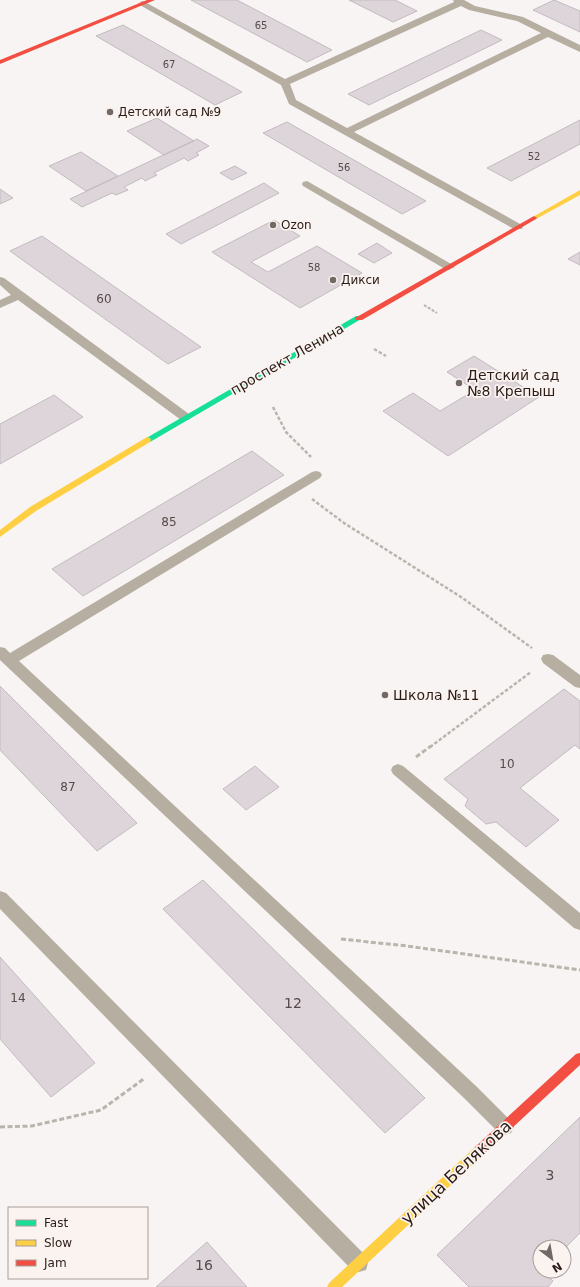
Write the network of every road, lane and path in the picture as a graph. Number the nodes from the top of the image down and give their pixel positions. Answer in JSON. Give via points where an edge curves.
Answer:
{"nodes":[{"id":1,"x":459,"y":1,"type":"edge"},
{"id":2,"x":147,"y":2,"type":"edge"},
{"id":3,"x":548,"y":33,"type":"junction"},
{"id":4,"x":580,"y":49,"type":"edge"},
{"id":5,"x":0,"y":62,"type":"edge"},
{"id":6,"x":284,"y":83,"type":"junction"},
{"id":7,"x":347,"y":132,"type":"junction"},
{"id":8,"x":307,"y":184,"type":"dead end"},
{"id":9,"x":580,"y":192,"type":"edge"},
{"id":10,"x":518,"y":227,"type":"junction"},
{"id":11,"x":449,"y":267,"type":"junction"},
{"id":12,"x":0,"y":280,"type":"edge"},
{"id":13,"x":20,"y":295,"type":"junction"},
{"id":14,"x":0,"y":305,"type":"edge"},
{"id":15,"x":374,"y":349,"type":"dead end"},
{"id":16,"x":386,"y":356,"type":"dead end"},
{"id":17,"x":273,"y":407,"type":"dead end"},
{"id":18,"x":185,"y":417,"type":"junction"},
{"id":19,"x":316,"y":475,"type":"joint"},
{"id":20,"x":296,"y":487,"type":"junction"},
{"id":21,"x":0,"y":534,"type":"edge"},
{"id":22,"x":5,"y":656,"type":"edge"},
{"id":23,"x":548,"y":659,"type":"junction"},
{"id":24,"x":580,"y":683,"type":"edge"},
{"id":25,"x":398,"y":770,"type":"joint"},
{"id":26,"x":0,"y":898,"type":"edge"},
{"id":27,"x":580,"y":923,"type":"edge"},
{"id":28,"x":340,"y":939,"type":"dead end"},
{"id":29,"x":580,"y":970,"type":"edge"},
{"id":30,"x":580,"y":1058,"type":"edge"},
{"id":31,"x":164,"y":1064,"type":"junction"},
{"id":32,"x":0,"y":1127,"type":"edge"},
{"id":33,"x":505,"y":1127,"type":"junction"},
{"id":34,"x":359,"y":1263,"type":"junction"},
{"id":35,"x":333,"y":1287,"type":"edge"}],
"edges":[{"from":1,"to":3,"type":"lane","via":[[472,8],[520,19]]},
{"from":1,"to":6,"type":"lane"},
{"from":2,"to":5,"type":"street"},
{"from":2,"to":6,"type":"lane"},
{"from":3,"to":4,"type":"lane"},
{"from":3,"to":7,"type":"lane"},
{"from":6,"to":7,"type":"lane","via":[[292,102]]},
{"from":7,"to":10,"type":"lane"},
{"from":8,"to":11,"type":"lane"},
{"from":9,"to":10,"type":"street","name":"проспект Ленина"},
{"from":10,"to":11,"type":"street","name":"проспект Ленина"},
{"from":11,"to":18,"type":"street","name":"проспект Ленина"},
{"from":12,"to":13,"type":"lane"},
{"from":13,"to":14,"type":"lane"},
{"from":13,"to":18,"type":"lane"},
{"from":15,"to":16,"type":"path"},
{"from":17,"to":19,"type":"path","via":[[286,432],[312,459]]},
{"from":18,"to":21,"type":"street","name":"проспект Ленина","via":[[33,509]]},
{"from":19,"to":20,"type":"lane"},
{"from":20,"to":22,"type":"lane"},
{"from":20,"to":23,"type":"path","via":[[344,523],[462,597]]},
{"from":22,"to":33,"type":"lane"},
{"from":23,"to":24,"type":"lane"},
{"from":23,"to":25,"type":"path"},
{"from":25,"to":27,"type":"lane"},
{"from":26,"to":31,"type":"lane"},
{"from":28,"to":29,"type":"path"},
{"from":30,"to":33,"type":"street","name":"улица Белякова"},
{"from":31,"to":32,"type":"path","via":[[101,1110],[32,1126]]},
{"from":31,"to":34,"type":"lane"},
{"from":33,"to":34,"type":"street","name":"улица Белякова"},
{"from":34,"to":35,"type":"street","name":"улица Белякова"}]}
